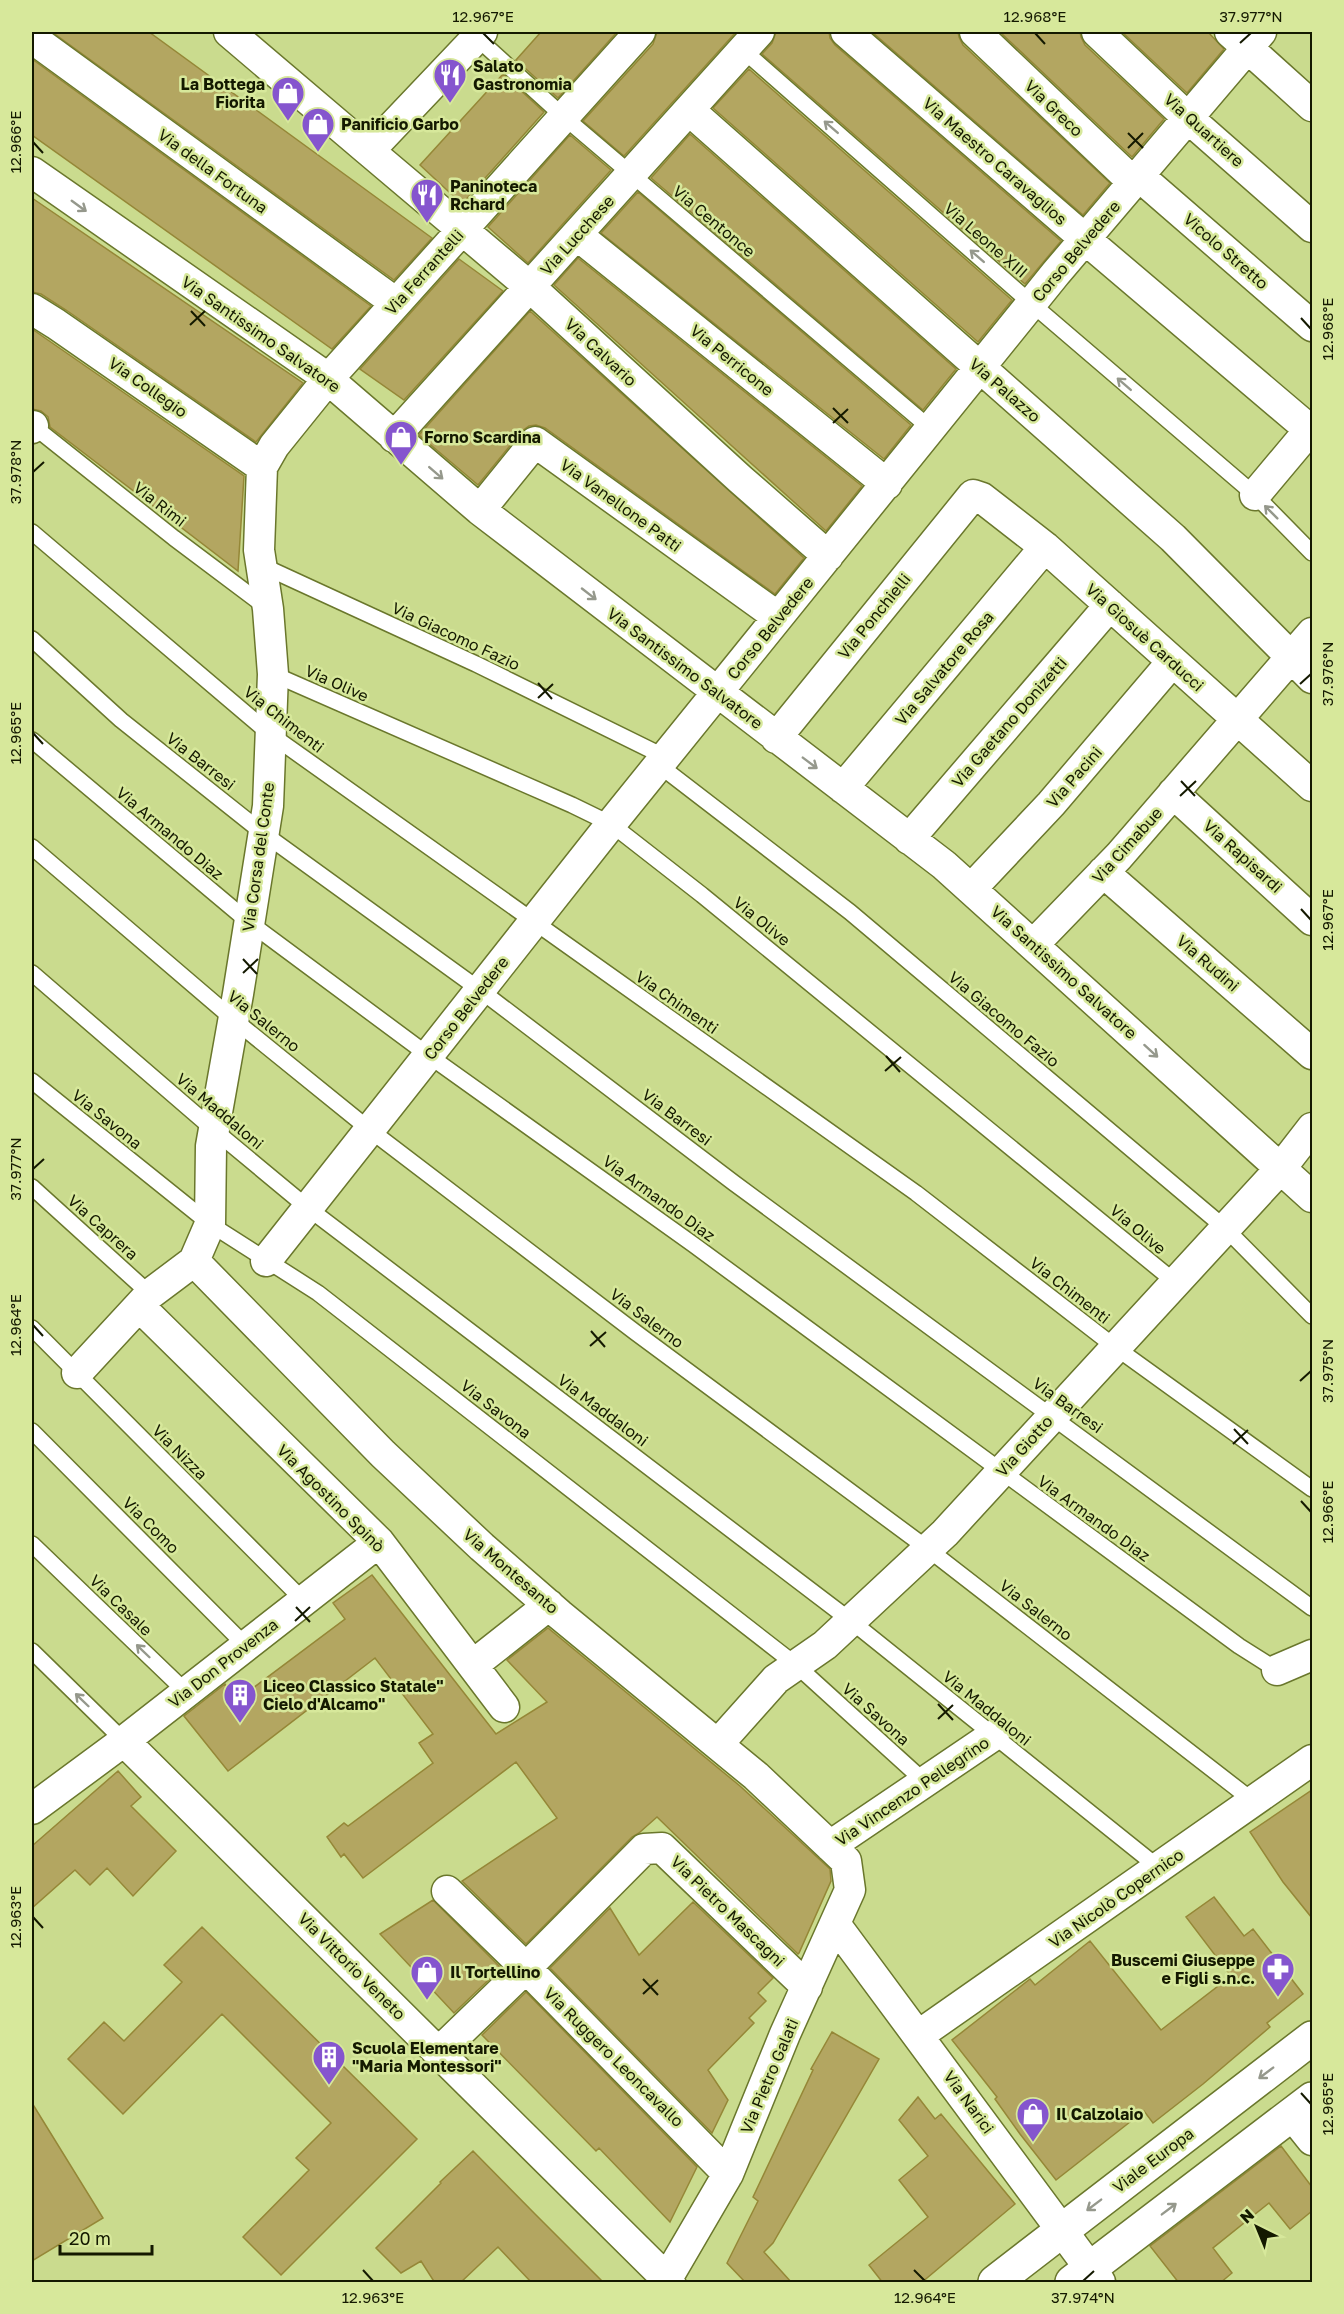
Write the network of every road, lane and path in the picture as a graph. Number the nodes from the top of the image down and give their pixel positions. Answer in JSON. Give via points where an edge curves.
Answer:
{"nodes":[{"id":1,"x":229,"y":32,"type":"edge"},
{"id":2,"x":640,"y":32,"type":"edge"},
{"id":3,"x":846,"y":32,"type":"edge"},
{"id":4,"x":975,"y":32,"type":"edge"},
{"id":5,"x":1098,"y":32,"type":"edge"},
{"id":6,"x":479,"y":34,"type":"edge"},
{"id":7,"x":1246,"y":37,"type":"edge"},
{"id":8,"x":32,"y":38,"type":"edge"},
{"id":9,"x":751,"y":41,"type":"edge"},
{"id":10,"x":1312,"y":106,"type":"edge"},
{"id":11,"x":689,"y":110,"type":"junction"},
{"id":12,"x":564,"y":117,"type":"junction"},
{"id":13,"x":1188,"y":118,"type":"junction"},
{"id":14,"x":369,"y":151,"type":"junction"},
{"id":15,"x":32,"y":172,"type":"edge"},
{"id":16,"x":631,"y":175,"type":"junction"},
{"id":17,"x":1136,"y":179,"type":"junction"},
{"id":18,"x":1312,"y":227,"type":"edge"},
{"id":19,"x":463,"y":229,"type":"junction"},
{"id":20,"x":577,"y":235,"type":"junction"},
{"id":21,"x":1085,"y":239,"type":"junction"},
{"id":22,"x":530,"y":287,"type":"junction"},
{"id":23,"x":396,"y":303,"type":"junction"},
{"id":24,"x":1032,"y":304,"type":"junction"},
{"id":25,"x":32,"y":309,"type":"edge"},
{"id":26,"x":1312,"y":326,"type":"edge"},
{"id":27,"x":980,"y":368,"type":"junction"},
{"id":28,"x":328,"y":379,"type":"junction"},
{"id":29,"x":32,"y":427,"type":"edge"},
{"id":30,"x":931,"y":429,"type":"junction"},
{"id":31,"x":1311,"y":429,"type":"edge"},
{"id":32,"x":394,"y":437,"type":"junction"},
{"id":33,"x":262,"y":466,"type":"junction"},
{"id":34,"x":887,"y":484,"type":"junction"},
{"id":35,"x":973,"y":495,"type":"joint"},
{"id":36,"x":1255,"y":495,"type":"junction"},
{"id":37,"x":480,"y":510,"type":"junction"},
{"id":38,"x":32,"y":532,"type":"edge"},
{"id":39,"x":1045,"y":547,"type":"junction"},
{"id":40,"x":1312,"y":553,"type":"edge"},
{"id":41,"x":828,"y":556,"type":"junction"},
{"id":42,"x":263,"y":566,"type":"junction"},
{"id":43,"x":1110,"y":605,"type":"junction"},
{"id":44,"x":268,"y":609,"type":"junction"},
{"id":45,"x":778,"y":617,"type":"junction"},
{"id":46,"x":1312,"y":633,"type":"edge"},
{"id":47,"x":32,"y":639,"type":"edge"},
{"id":48,"x":1292,"y":657,"type":"junction"},
{"id":49,"x":1172,"y":662,"type":"junction"},
{"id":50,"x":273,"y":674,"type":"junction"},
{"id":51,"x":1312,"y":678,"type":"edge"},
{"id":52,"x":717,"y":693,"type":"junction"},
{"id":53,"x":1237,"y":720,"type":"junction"},
{"id":54,"x":270,"y":734,"type":"junction"},
{"id":55,"x":776,"y":738,"type":"junction"},
{"id":56,"x":32,"y":740,"type":"edge"},
{"id":57,"x":662,"y":761,"type":"junction"},
{"id":58,"x":1312,"y":786,"type":"edge"},
{"id":59,"x":843,"y":788,"type":"junction"},
{"id":60,"x":1173,"y":793,"type":"junction"},
{"id":61,"x":611,"y":824,"type":"junction"},
{"id":62,"x":263,"y":833,"type":"junction"},
{"id":63,"x":909,"y":839,"type":"junction"},
{"id":64,"x":32,"y":847,"type":"edge"},
{"id":65,"x":1103,"y":872,"type":"junction"},
{"id":66,"x":971,"y":889,"type":"junction"},
{"id":67,"x":1312,"y":920,"type":"edge"},
{"id":68,"x":533,"y":922,"type":"junction"},
{"id":69,"x":250,"y":923,"type":"junction"},
{"id":70,"x":1033,"y":945,"type":"junction"},
{"id":71,"x":32,"y":973,"type":"edge"},
{"id":72,"x":480,"y":990,"type":"junction"},
{"id":73,"x":233,"y":1019,"type":"junction"},
{"id":74,"x":1312,"y":1054,"type":"edge"},
{"id":75,"x":428,"y":1055,"type":"junction"},
{"id":76,"x":32,"y":1081,"type":"edge"},
{"id":77,"x":1312,"y":1128,"type":"edge"},
{"id":78,"x":214,"y":1130,"type":"junction"},
{"id":79,"x":370,"y":1130,"type":"junction"},
{"id":80,"x":1281,"y":1168,"type":"junction"},
{"id":81,"x":32,"y":1186,"type":"edge"},
{"id":82,"x":1312,"y":1197,"type":"edge"},
{"id":83,"x":308,"y":1208,"type":"junction"},
{"id":84,"x":210,"y":1224,"type":"junction"},
{"id":85,"x":1225,"y":1228,"type":"junction"},
{"id":86,"x":194,"y":1261,"type":"junction"},
{"id":87,"x":266,"y":1262,"type":"junction"},
{"id":88,"x":1174,"y":1282,"type":"junction"},
{"id":89,"x":144,"y":1300,"type":"junction"},
{"id":90,"x":1312,"y":1316,"type":"edge"},
{"id":91,"x":32,"y":1328,"type":"edge"},
{"id":92,"x":1115,"y":1347,"type":"junction"},
{"id":93,"x":76,"y":1373,"type":"junction"},
{"id":94,"x":1052,"y":1416,"type":"junction"},
{"id":95,"x":32,"y":1431,"type":"edge"},
{"id":96,"x":1000,"y":1472,"type":"junction"},
{"id":97,"x":1312,"y":1489,"type":"edge"},
{"id":98,"x":379,"y":1542,"type":"junction"},
{"id":99,"x":32,"y":1544,"type":"edge"},
{"id":100,"x":928,"y":1549,"type":"junction"},
{"id":101,"x":304,"y":1601,"type":"junction"},
{"id":102,"x":549,"y":1605,"type":"junction"},
{"id":103,"x":1312,"y":1608,"type":"edge"},
{"id":104,"x":851,"y":1621,"type":"junction"},
{"id":105,"x":245,"y":1645,"type":"junction"},
{"id":106,"x":32,"y":1651,"type":"edge"},
{"id":107,"x":1312,"y":1655,"type":"edge"},
{"id":108,"x":473,"y":1665,"type":"junction"},
{"id":109,"x":796,"y":1665,"type":"junction"},
{"id":110,"x":1277,"y":1670,"type":"joint"},
{"id":111,"x":185,"y":1691,"type":"junction"},
{"id":112,"x":504,"y":1707,"type":"dead end"},
{"id":113,"x":993,"y":1736,"type":"junction"},
{"id":114,"x":124,"y":1741,"type":"junction"},
{"id":115,"x":718,"y":1744,"type":"junction"},
{"id":116,"x":1312,"y":1760,"type":"edge"},
{"id":117,"x":925,"y":1782,"type":"junction"},
{"id":118,"x":1253,"y":1802,"type":"junction"},
{"id":119,"x":32,"y":1809,"type":"edge"},
{"id":120,"x":838,"y":1854,"type":"junction"},
{"id":121,"x":1159,"y":1868,"type":"junction"},
{"id":122,"x":447,"y":1891,"type":"dead end"},
{"id":123,"x":835,"y":1924,"type":"junction"},
{"id":124,"x":526,"y":1968,"type":"junction"},
{"id":125,"x":807,"y":1987,"type":"junction"},
{"id":126,"x":919,"y":2035,"type":"junction"},
{"id":127,"x":1312,"y":2038,"type":"edge"},
{"id":128,"x":439,"y":2052,"type":"junction"},
{"id":129,"x":1303,"y":2107,"type":"edge"},
{"id":130,"x":1312,"y":2140,"type":"edge"},
{"id":131,"x":728,"y":2174,"type":"junction"},
{"id":132,"x":1062,"y":2230,"type":"junction"},
{"id":133,"x":1088,"y":2278,"type":"edge"},
{"id":134,"x":668,"y":2281,"type":"edge"},
{"id":135,"x":995,"y":2283,"type":"edge"}],
"edges":[{"from":1,"to":14,"type":"street","name":"Via Calvario"},
{"from":2,"to":12,"type":"street","name":"Via Ferrantelli"},
{"from":3,"to":21,"type":"street","name":"Via Maestro Caravaglios"},
{"from":4,"to":17,"type":"street","name":"Via Greco"},
{"from":5,"to":13,"type":"street","name":"Via Quartiere"},
{"from":6,"to":12,"type":"lane","name":"Via Centonce"},
{"from":6,"to":14,"type":"street"},
{"from":7,"to":10,"type":"street"},
{"from":7,"to":13,"type":"street","name":"Corso Belvedere"},
{"from":8,"to":23,"type":"street","name":"Via della Fortuna"},
{"from":9,"to":11,"type":"street","name":"Via Lucchese"},
{"from":24,"to":9,"type":"lane","name":"Via Leone XIII","one_way":true},
{"from":11,"to":16,"type":"street","name":"Via Lucchese"},
{"from":11,"to":27,"type":"street","name":"Via Palazzo"},
{"from":12,"to":16,"type":"lane","name":"Via Centonce"},
{"from":12,"to":19,"type":"street","name":"Via Ferrantelli"},
{"from":13,"to":17,"type":"street","name":"Corso Belvedere"},
{"from":13,"to":18,"type":"street","name":"Via Quartiere"},
{"from":14,"to":19,"type":"street","name":"Via Calvario"},
{"from":15,"to":28,"type":"street","name":"Via Santissimo Salvatore","one_way":true},
{"from":16,"to":20,"type":"street","name":"Via Lucchese"},
{"from":16,"to":30,"type":"lane","name":"Via Centonce"},
{"from":17,"to":21,"type":"street","name":"Corso Belvedere"},
{"from":17,"to":26,"type":"street","name":"Vicolo Stretto"},
{"from":19,"to":22,"type":"street","name":"Via Calvario"},
{"from":19,"to":23,"type":"street","name":"Via Ferrantelli"},
{"from":20,"to":22,"type":"street","name":"Via Lucchese"},
{"from":20,"to":34,"type":"street","name":"Via Perricone"},
{"from":21,"to":24,"type":"street","name":"Corso Belvedere"},
{"from":21,"to":31,"type":"street","name":"Via Maestro Caravaglios"},
{"from":22,"to":32,"type":"street","name":"Via Lucchese"},
{"from":22,"to":41,"type":"street","name":"Via Calvario"},
{"from":23,"to":28,"type":"street","name":"Via Ferrantelli"},
{"from":24,"to":27,"type":"street","name":"Corso Belvedere"},
{"from":36,"to":24,"type":"lane","name":"Via Leone XIII","one_way":true},
{"from":25,"to":33,"type":"street","name":"Via Collegio"},
{"from":27,"to":30,"type":"street","name":"Corso Belvedere"},
{"from":27,"to":48,"type":"street","name":"Via Palazzo","via":[[1173,538]]},
{"from":28,"to":32,"type":"street","name":"Via Santissimo Salvatore"},
{"from":28,"to":33,"type":"street"},
{"from":29,"to":44,"type":"lane","name":"Via Rimi"},
{"from":30,"to":34,"type":"street","name":"Corso Belvedere"},
{"from":31,"to":36,"type":"street"},
{"from":32,"to":37,"type":"street","name":"Via Santissimo Salvatore","one_way":true},
{"from":33,"to":42,"type":"street","name":"Via Corsa del Conte","via":[[259,550]]},
{"from":34,"to":41,"type":"street","name":"Corso Belvedere"},
{"from":35,"to":39,"type":"street","name":"Via Giosuè Carducci"},
{"from":35,"to":55,"type":"street","name":"Via Ponchielli"},
{"from":40,"to":36,"type":"lane","name":"Via Leone XIII","one_way":true},
{"from":37,"to":45,"type":"street","name":"Via Vanellone Patti","via":[[535,442]]},
{"from":37,"to":52,"type":"street","name":"Via Santissimo Salvatore","one_way":true},
{"from":38,"to":54,"type":"lane","name":"Via Chimenti"},
{"from":39,"to":43,"type":"street","name":"Via Giosuè Carducci"},
{"from":39,"to":59,"type":"street","name":"Via Salvatore Rosa"},
{"from":41,"to":45,"type":"street","name":"Corso Belvedere"},
{"from":42,"to":44,"type":"street","name":"Via Corsa del Conte"},
{"from":42,"to":57,"type":"lane","name":"Via Giacomo Fazio","via":[[476,664]]},
{"from":43,"to":49,"type":"street","name":"Via Giosuè Carducci"},
{"from":43,"to":63,"type":"street","name":"Via Gaetano Donizetti"},
{"from":44,"to":50,"type":"street","name":"Via Corsa del Conte"},
{"from":45,"to":52,"type":"street","name":"Corso Belvedere"},
{"from":46,"to":48,"type":"street","name":"Via Cimabue"},
{"from":47,"to":62,"type":"lane","name":"Via Barresi","via":[[121,720]]},
{"from":48,"to":51,"type":"street","name":"Via Palazzo"},
{"from":48,"to":53,"type":"street","name":"Via Cimabue"},
{"from":49,"to":53,"type":"street","name":"Via Giosuè Carducci"},
{"from":49,"to":66,"type":"street","name":"Via Pacini","via":[[1051,804]]},
{"from":50,"to":54,"type":"street","name":"Via Corsa del Conte"},
{"from":50,"to":61,"type":"lane","name":"Via Olive"},
{"from":52,"to":55,"type":"street","name":"Via Santissimo Salvatore"},
{"from":52,"to":57,"type":"street","name":"Corso Belvedere"},
{"from":53,"to":58,"type":"street","name":"Via Giosuè Carducci"},
{"from":53,"to":60,"type":"street","name":"Via Cimabue"},
{"from":54,"to":62,"type":"street","name":"Via Corsa del Conte","via":[[268,806]]},
{"from":54,"to":68,"type":"lane","name":"Via Chimenti"},
{"from":55,"to":59,"type":"street","name":"Via Santissimo Salvatore","one_way":true},
{"from":56,"to":69,"type":"lane","name":"Via Armando Diaz"},
{"from":57,"to":61,"type":"street","name":"Corso Belvedere"},
{"from":57,"to":85,"type":"lane","name":"Via Giacomo Fazio","via":[[850,912]]},
{"from":59,"to":63,"type":"street","name":"Via Santissimo Salvatore"},
{"from":60,"to":65,"type":"street","name":"Via Cimabue"},
{"from":60,"to":67,"type":"street","name":"Via Rapisardi"},
{"from":61,"to":68,"type":"street","name":"Corso Belvedere"},
{"from":61,"to":88,"type":"lane","name":"Via Olive"},
{"from":62,"to":69,"type":"street","name":"Via Corsa del Conte"},
{"from":62,"to":72,"type":"lane","name":"Via Barresi"},
{"from":63,"to":66,"type":"street","name":"Via Santissimo Salvatore"},
{"from":64,"to":73,"type":"lane","name":"Via Salerno"},
{"from":65,"to":70,"type":"street","name":"Via Cimabue"},
{"from":65,"to":74,"type":"street","name":"Via Rudini"},
{"from":66,"to":70,"type":"street","name":"Via Santissimo Salvatore"},
{"from":68,"to":72,"type":"street","name":"Corso Belvedere"},
{"from":68,"to":92,"type":"lane","name":"Via Chimenti","via":[[916,1193]]},
{"from":69,"to":73,"type":"street","name":"Via Corsa del Conte"},
{"from":69,"to":75,"type":"lane","name":"Via Armando Diaz"},
{"from":70,"to":80,"type":"street","name":"Via Santissimo Salvatore","one_way":true},
{"from":71,"to":78,"type":"lane","name":"Via Maddaloni"},
{"from":72,"to":75,"type":"street","name":"Corso Belvedere"},
{"from":72,"to":94,"type":"lane","name":"Via Barresi","via":[[734,1183]]},
{"from":73,"to":78,"type":"street","name":"Via Corsa del Conte"},
{"from":73,"to":79,"type":"lane","name":"Via Salerno"},
{"from":75,"to":79,"type":"street","name":"Corso Belvedere"},
{"from":75,"to":96,"type":"lane","name":"Via Armando Diaz","via":[[694,1245]]},
{"from":76,"to":84,"type":"lane","name":"Via Savona"},
{"from":77,"to":80,"type":"street","name":"Via Giotto"},
{"from":78,"to":83,"type":"lane","name":"Via Maddaloni"},
{"from":78,"to":84,"type":"street","name":"Via Corsa del Conte"},
{"from":79,"to":83,"type":"street","name":"Corso Belvedere"},
{"from":79,"to":100,"type":"lane","name":"Via Salerno"},
{"from":80,"to":82,"type":"street","name":"Via Santissimo Salvatore"},
{"from":80,"to":85,"type":"street","name":"Via Giotto"},
{"from":81,"to":89,"type":"lane","name":"Via Caprera"},
{"from":83,"to":87,"type":"street","name":"Corso Belvedere"},
{"from":83,"to":104,"type":"lane","name":"Via Maddaloni"},
{"from":84,"to":86,"type":"street","name":"Via Corsa del Conte"},
{"from":84,"to":87,"type":"lane","name":"Via Savona"},
{"from":85,"to":88,"type":"street","name":"Via Giotto"},
{"from":85,"to":90,"type":"lane","name":"Via Giacomo Fazio"},
{"from":86,"to":89,"type":"street","name":"Via Corsa del Conte"},
{"from":86,"to":102,"type":"street","name":"Via Montesanto","via":[[383,1454]]},
{"from":87,"to":109,"type":"lane","name":"Via Savona","via":[[318,1293]]},
{"from":88,"to":92,"type":"street","name":"Via Giotto"},
{"from":89,"to":93,"type":"street","name":"Via Corsa del Conte"},
{"from":89,"to":98,"type":"street","name":"Via Agostino Spinò"},
{"from":91,"to":93,"type":"lane","name":"Via Nizza"},
{"from":92,"to":94,"type":"street","name":"Via Giotto"},
{"from":92,"to":97,"type":"lane","name":"Via Chimenti"},
{"from":93,"to":101,"type":"lane","name":"Via Nizza"},
{"from":94,"to":96,"type":"street","name":"Via Giotto"},
{"from":94,"to":103,"type":"lane","name":"Via Barresi"},
{"from":95,"to":105,"type":"lane","name":"Via Como"},
{"from":96,"to":100,"type":"street","name":"Via Giotto"},
{"from":96,"to":110,"type":"lane","name":"Via Armando Diaz"},
{"from":98,"to":101,"type":"street","name":"Via Don Provenza"},
{"from":98,"to":108,"type":"street","name":"Via Agostino Spinò"},
{"from":111,"to":99,"type":"lane","name":"Via Casale","one_way":true},
{"from":100,"to":104,"type":"street","name":"Via Giotto"},
{"from":100,"to":118,"type":"lane","name":"Via Salerno"},
{"from":101,"to":105,"type":"street","name":"Via Don Provenza"},
{"from":102,"to":108,"type":"street"},
{"from":102,"to":115,"type":"street","name":"Via Montesanto"},
{"from":104,"to":109,"type":"street","name":"Via Giotto"},
{"from":104,"to":113,"type":"lane","name":"Via Maddaloni"},
{"from":105,"to":111,"type":"street","name":"Via Don Provenza"},
{"from":114,"to":106,"type":"lane","name":"Via Vittorio Veneto","one_way":true},
{"from":107,"to":110,"type":"street"},
{"from":108,"to":112,"type":"street","name":"Via Agostino Spinò"},
{"from":109,"to":115,"type":"street","name":"Via Giotto","via":[[776,1679]]},
{"from":109,"to":117,"type":"lane","name":"Via Savona"},
{"from":111,"to":114,"type":"street","name":"Via Don Provenza"},
{"from":113,"to":117,"type":"street","name":"Via Vincenzo Pellegrino"},
{"from":113,"to":121,"type":"lane","name":"Via Maddaloni"},
{"from":114,"to":119,"type":"street","name":"Via Don Provenza"},
{"from":114,"to":128,"type":"street","name":"Via Vittorio Veneto"},
{"from":115,"to":120,"type":"street","name":"Via Montesanto"},
{"from":116,"to":118,"type":"street","name":"Via Nicolò Copernico"},
{"from":117,"to":120,"type":"street","name":"Via Vincenzo Pellegrino"},
{"from":118,"to":121,"type":"street","name":"Via Nicolò Copernico"},
{"from":120,"to":123,"type":"street","name":"Via Pietro Galati","via":[[850,1890]]},
{"from":121,"to":126,"type":"street","name":"Via Nicolò Copernico"},
{"from":122,"to":124,"type":"street","name":"Via Ruggero Leoncavallo"},
{"from":123,"to":125,"type":"street","name":"Via Pietro Galati"},
{"from":123,"to":126,"type":"street","name":"Via Narici"},
{"from":124,"to":125,"type":"street","name":"Via Pietro Mascagni","via":[[644,1849],[662,1848]]},
{"from":124,"to":128,"type":"street"},
{"from":124,"to":131,"type":"street","name":"Via Ruggero Leoncavallo"},
{"from":125,"to":131,"type":"street","name":"Via Pietro Galati"},
{"from":126,"to":132,"type":"street","name":"Via Narici"},
{"from":127,"to":132,"type":"street","name":"Viale Europa","one_way":true},
{"from":128,"to":134,"type":"street","name":"Via Vittorio Veneto"},
{"from":129,"to":130,"type":"street"},
{"from":133,"to":129,"type":"street","one_way":true},
{"from":131,"to":134,"type":"street","name":"Via Pietro Galati"},
{"from":132,"to":133,"type":"street","name":"Via Narici"},
{"from":132,"to":135,"type":"street","name":"Viale Europa"}]}
